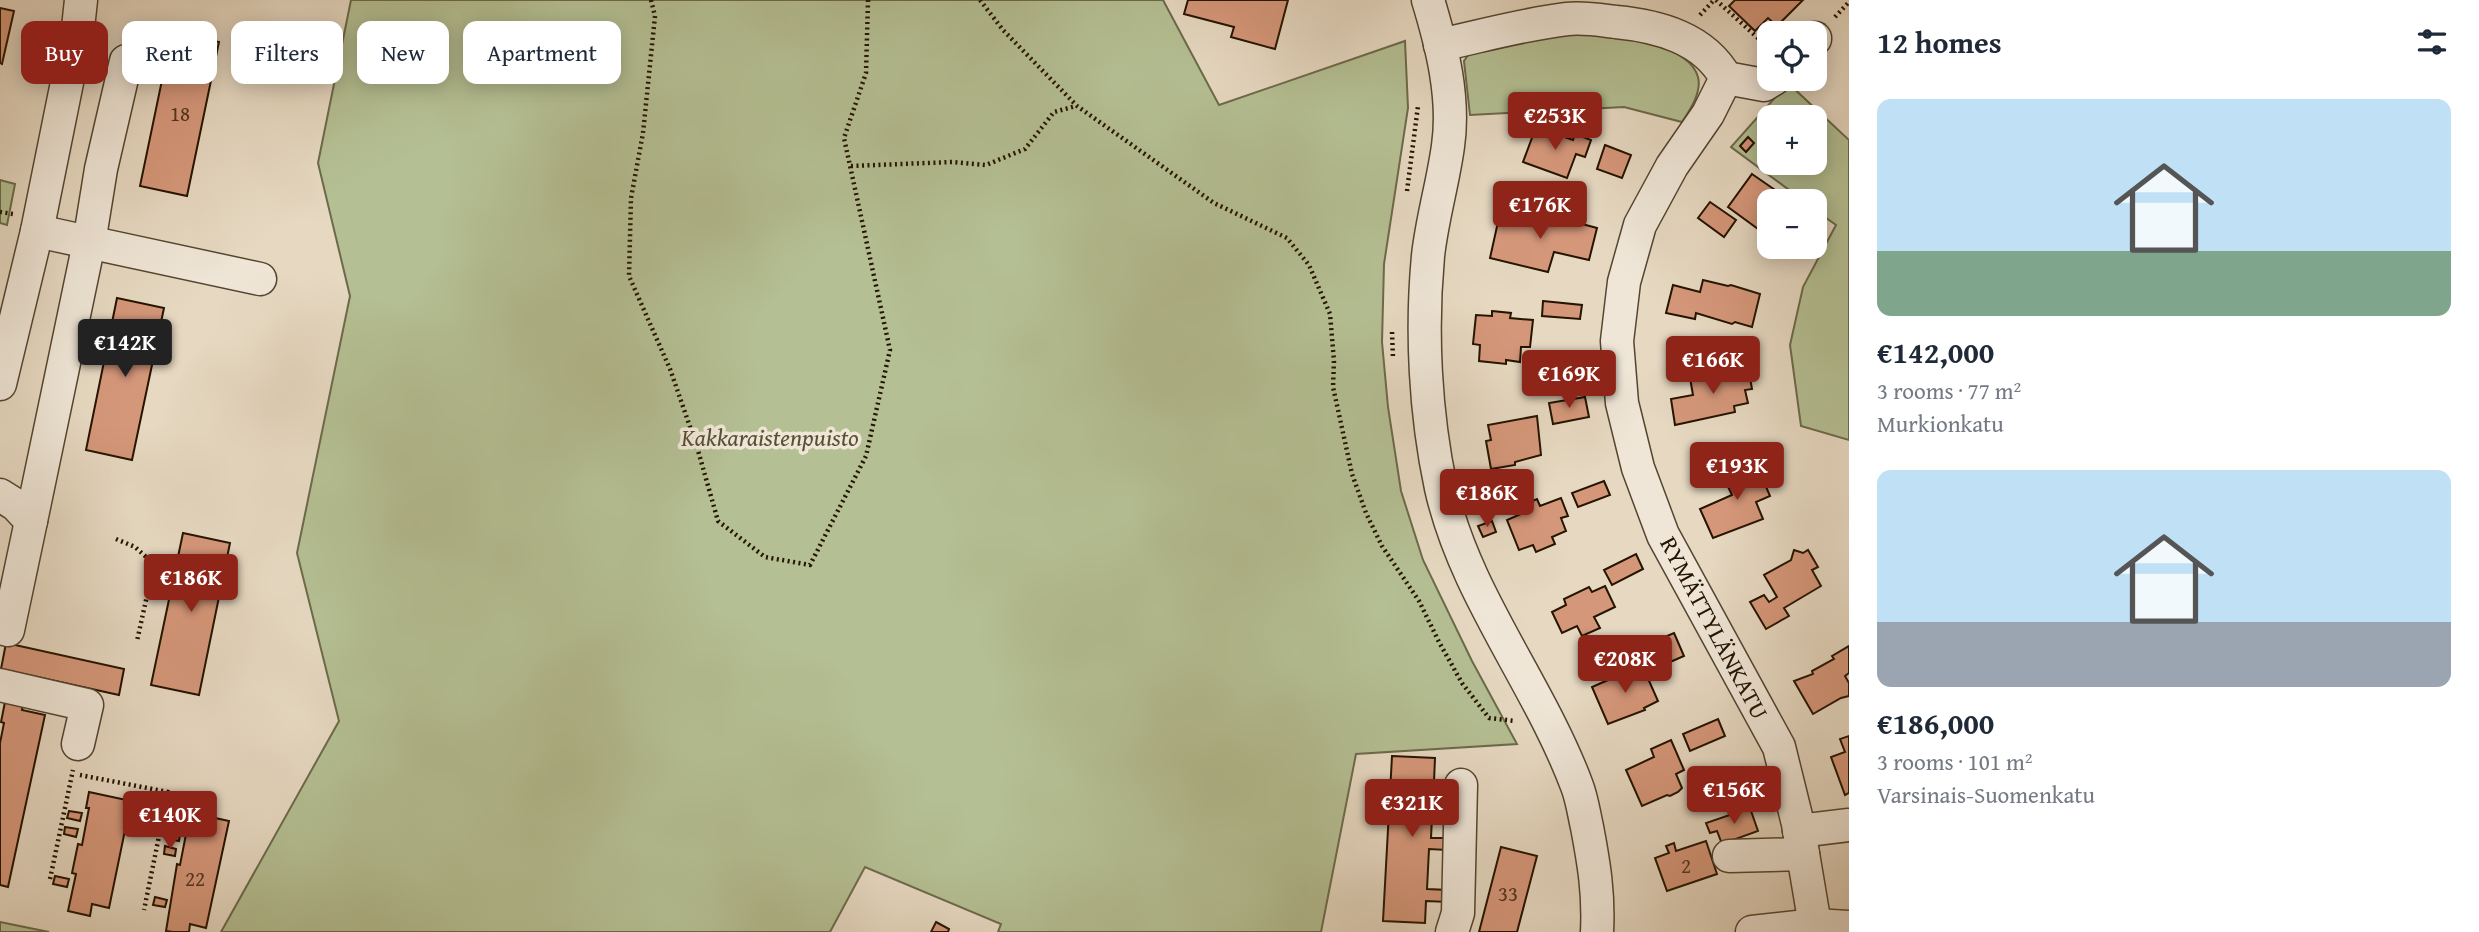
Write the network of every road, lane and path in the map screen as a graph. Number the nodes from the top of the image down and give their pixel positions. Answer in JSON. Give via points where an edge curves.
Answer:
{"nodes":[{"id":1,"x":81,"y":0,"type":"edge"},
{"id":2,"x":651,"y":0,"type":"edge"},
{"id":3,"x":868,"y":0,"type":"edge"},
{"id":4,"x":980,"y":0,"type":"edge"},
{"id":5,"x":1429,"y":0,"type":"edge"},
{"id":6,"x":1716,"y":0,"type":"edge"},
{"id":7,"x":1757,"y":37,"type":"edge"},
{"id":8,"x":1440,"y":45,"type":"junction"},
{"id":9,"x":122,"y":78,"type":"edge"},
{"id":10,"x":1726,"y":78,"type":"junction"},
{"id":11,"x":1757,"y":84,"type":"edge"},
{"id":12,"x":1077,"y":106,"type":"junction"},
{"id":13,"x":850,"y":166,"type":"junction"},
{"id":14,"x":37,"y":231,"type":"junction"},
{"id":15,"x":89,"y":243,"type":"junction"},
{"id":16,"x":260,"y":279,"type":"dead end"},
{"id":17,"x":1,"y":372,"type":"edge"},
{"id":18,"x":0,"y":495,"type":"edge"},
{"id":19,"x":31,"y":521,"type":"junction"},
{"id":20,"x":117,"y":539,"type":"dead end"},
{"id":21,"x":0,"y":628,"type":"edge"},
{"id":22,"x":137,"y":641,"type":"dead end"},
{"id":23,"x":0,"y":685,"type":"edge"},
{"id":24,"x":1520,"y":721,"type":"dead end"},
{"id":25,"x":76,"y":759,"type":"junction"},
{"id":26,"x":1461,"y":785,"type":"dead end"},
{"id":27,"x":1849,"y":825,"type":"edge"},
{"id":28,"x":1801,"y":842,"type":"junction"},
{"id":29,"x":1730,"y":856,"type":"dead end"},
{"id":30,"x":50,"y":879,"type":"dead end"},
{"id":31,"x":144,"y":910,"type":"dead end"},
{"id":32,"x":1815,"y":925,"type":"junction"},
{"id":33,"x":1849,"y":927,"type":"edge"},
{"id":34,"x":1452,"y":932,"type":"edge"},
{"id":35,"x":1597,"y":932,"type":"edge"},
{"id":36,"x":1752,"y":932,"type":"edge"}],
"edges":[{"from":1,"to":14,"type":"street"},
{"from":2,"to":13,"type":"path","via":[[655,16],[631,198],[629,275],[670,369],[718,521],[765,557],[810,565],[866,456],[890,350]]},
{"from":3,"to":13,"type":"path","via":[[866,73],[845,138]]},
{"from":4,"to":12,"type":"path"},
{"from":5,"to":8,"type":"street"},
{"from":6,"to":7,"type":"path"},
{"from":8,"to":10,"type":"street","via":[[1570,19],[1632,23],[1691,42],[1712,58]]},
{"from":8,"to":35,"type":"street","via":[[1447,78],[1449,144],[1428,254],[1425,310],[1431,425],[1439,476],[1471,574],[1551,726],[1578,788],[1597,876]]},
{"from":9,"to":15,"type":"street"},
{"from":10,"to":11,"type":"street"},
{"from":10,"to":28,"type":"street","name":"RYMÄTTYLÄNKATU","via":[[1640,225],[1624,282],[1617,341],[1622,403],[1637,468],[1663,535],[1779,747]]},
{"from":12,"to":13,"type":"path","via":[[1054,112],[1025,149],[986,165]]},
{"from":12,"to":24,"type":"path","via":[[1214,203],[1287,238],[1309,265],[1330,314],[1333,387],[1352,474],[1366,513],[1462,683],[1489,718]]},
{"from":14,"to":15,"type":"street"},
{"from":14,"to":17,"type":"street"},
{"from":15,"to":16,"type":"street"},
{"from":15,"to":19,"type":"street"},
{"from":18,"to":19,"type":"street"},
{"from":19,"to":21,"type":"street","via":[[8,630]]},
{"from":20,"to":22,"type":"path","via":[[154,564]]},
{"from":23,"to":25,"type":"street","via":[[87,705]]},
{"from":25,"to":30,"type":"path"},
{"from":25,"to":31,"type":"path","via":[[168,792]]},
{"from":26,"to":34,"type":"street","via":[[1458,913]]},
{"from":27,"to":28,"type":"street"},
{"from":28,"to":29,"type":"street"},
{"from":28,"to":32,"type":"street","name":"RYMÄTTYLÄNKATU"},
{"from":32,"to":33,"type":"street"},
{"from":32,"to":36,"type":"street"}]}
